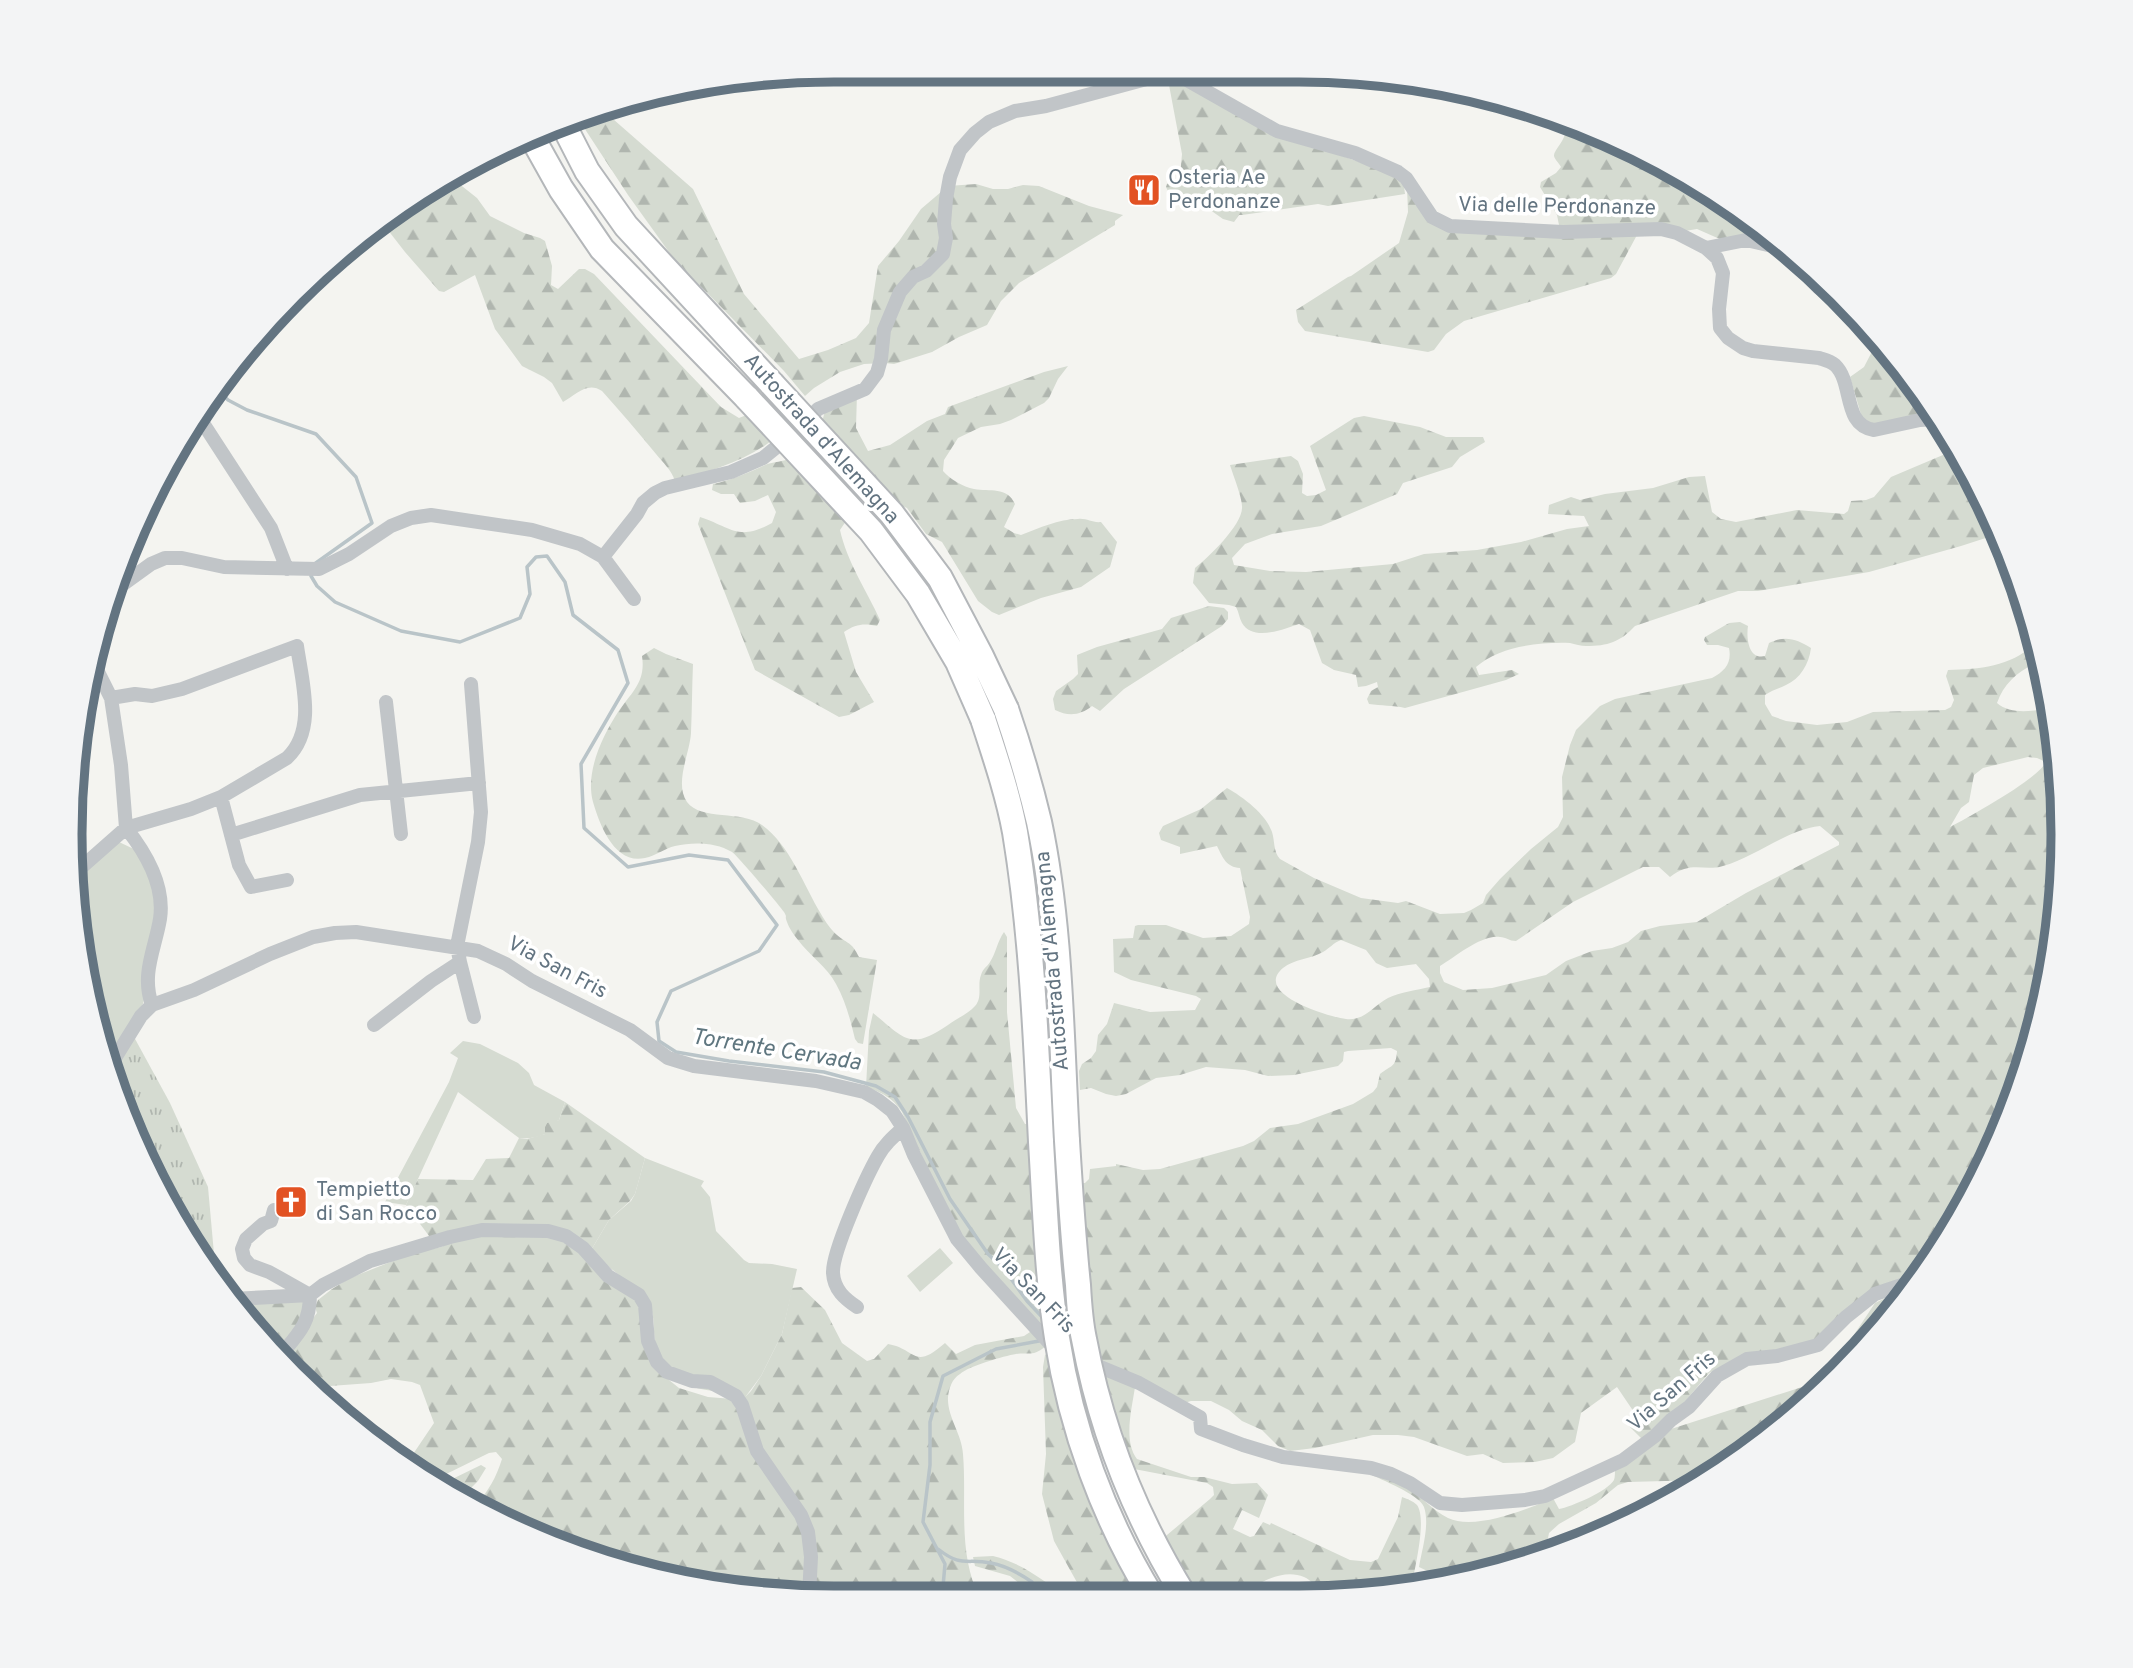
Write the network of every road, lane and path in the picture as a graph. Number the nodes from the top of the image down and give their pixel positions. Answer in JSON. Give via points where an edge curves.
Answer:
{"nodes":[{"id":1,"x":1135,"y":82,"type":"edge"},
{"id":2,"x":1193,"y":82,"type":"edge"},
{"id":3,"x":567,"y":131,"type":"edge"},
{"id":4,"x":536,"y":144,"type":"edge"},
{"id":5,"x":1765,"y":244,"type":"edge"},
{"id":6,"x":1706,"y":248,"type":"junction"},
{"id":7,"x":1926,"y":420,"type":"edge"},
{"id":8,"x":204,"y":424,"type":"edge"},
{"id":9,"x":603,"y":557,"type":"junction"},
{"id":10,"x":294,"y":569,"type":"junction"},
{"id":11,"x":126,"y":582,"type":"edge"},
{"id":12,"x":634,"y":600,"type":"dead end"},
{"id":13,"x":100,"y":675,"type":"edge"},
{"id":14,"x":471,"y":684,"type":"dead end"},
{"id":15,"x":111,"y":698,"type":"junction"},
{"id":16,"x":386,"y":702,"type":"dead end"},
{"id":17,"x":479,"y":783,"type":"junction"},
{"id":18,"x":396,"y":791,"type":"junction"},
{"id":19,"x":221,"y":797,"type":"junction"},
{"id":20,"x":126,"y":828,"type":"junction"},
{"id":21,"x":401,"y":834,"type":"dead end"},
{"id":22,"x":231,"y":835,"type":"junction"},
{"id":23,"x":83,"y":866,"type":"edge"},
{"id":24,"x":287,"y":880,"type":"dead end"},
{"id":25,"x":457,"y":946,"type":"junction"},
{"id":26,"x":460,"y":962,"type":"junction"},
{"id":27,"x":152,"y":1005,"type":"junction"},
{"id":28,"x":474,"y":1017,"type":"dead end"},
{"id":29,"x":374,"y":1026,"type":"dead end"},
{"id":30,"x":116,"y":1056,"type":"edge"},
{"id":31,"x":903,"y":1128,"type":"junction"},
{"id":32,"x":274,"y":1210,"type":"dead end"},
{"id":33,"x":1899,"y":1286,"type":"edge"},
{"id":34,"x":310,"y":1295,"type":"junction"},
{"id":35,"x":243,"y":1298,"type":"edge"},
{"id":36,"x":858,"y":1307,"type":"dead end"},
{"id":37,"x":286,"y":1348,"type":"edge"},
{"id":38,"x":810,"y":1585,"type":"edge"},
{"id":39,"x":1145,"y":1586,"type":"edge"},
{"id":40,"x":1178,"y":1586,"type":"edge"}],
"edges":[{"from":1,"to":9,"type":"street","via":[[1015,111],[989,121],[975,133],[960,150],[950,177],[943,254],[900,292],[884,330],[877,373],[865,388],[818,409],[810,426],[793,442],[779,445],[763,458],[655,493]]},
{"from":2,"to":6,"type":"street","name":"Via delle Perdonanze","via":[[1278,131],[1355,153],[1398,172],[1432,217],[1450,226],[1563,232],[1661,229]]},
{"from":3,"to":40,"type":"highway","name":"Autostrada d'Alemagna","bridge":true,"via":[[626,226],[892,513],[940,578],[1006,709],[1027,770],[1053,917],[1083,1336],[1108,1433]]},
{"from":4,"to":39,"type":"highway","name":"Autostrada d'Alemagna","bridge":true,"via":[[603,249],[871,531],[918,594],[958,662],[983,719],[1014,832],[1032,980],[1057,1338],[1080,1439]]},
{"from":5,"to":6,"type":"street","via":[[1745,240]]},
{"from":6,"to":7,"type":"street","via":[[1721,265],[1719,319],[1728,338],[1753,351],[1829,361],[1841,373],[1854,416],[1866,429]]},
{"from":8,"to":10,"type":"street"},
{"from":9,"to":10,"type":"street","via":[[580,544],[532,530],[431,514],[391,526],[319,569]]},
{"from":9,"to":12,"type":"street"},
{"from":10,"to":11,"type":"street","via":[[224,567],[165,558]]},
{"from":13,"to":15,"type":"street"},
{"from":14,"to":17,"type":"street"},
{"from":15,"to":19,"type":"street","via":[[182,689],[297,646],[304,729],[295,751]]},
{"from":15,"to":20,"type":"street"},
{"from":16,"to":18,"type":"street"},
{"from":17,"to":18,"type":"street"},
{"from":17,"to":25,"type":"street","via":[[478,842]]},
{"from":18,"to":21,"type":"street"},
{"from":18,"to":22,"type":"street","via":[[360,795]]},
{"from":19,"to":20,"type":"street"},
{"from":19,"to":22,"type":"street"},
{"from":20,"to":23,"type":"street"},
{"from":20,"to":27,"type":"street","via":[[140,846],[161,897],[147,971]]},
{"from":22,"to":24,"type":"street","via":[[251,887]]},
{"from":25,"to":26,"type":"street"},
{"from":25,"to":27,"type":"street","name":"Via San Fris","via":[[335,933],[296,944]]},
{"from":25,"to":31,"type":"street","name":"Via San Fris","via":[[506,964],[631,1030],[660,1054],[694,1066],[816,1081],[864,1092],[892,1111]]},
{"from":26,"to":28,"type":"street"},
{"from":26,"to":29,"type":"street"},
{"from":27,"to":30,"type":"street"},
{"from":31,"to":33,"type":"street","name":"Via San Fris","via":[[957,1239],[1054,1348],[1139,1383],[1200,1417],[1201,1429],[1283,1457],[1391,1474],[1440,1503],[1545,1496],[1623,1460],[1689,1407],[1717,1376],[1747,1359],[1818,1345],[1875,1294]]},
{"from":31,"to":36,"type":"street","via":[[878,1156],[838,1250],[833,1272],[836,1287]]},
{"from":32,"to":34,"type":"street","via":[[271,1221],[246,1239],[244,1258]]},
{"from":34,"to":35,"type":"street"},
{"from":34,"to":37,"type":"street","via":[[305,1323]]},
{"from":34,"to":38,"type":"street","via":[[370,1261],[450,1237],[482,1230],[548,1231],[566,1236],[608,1276],[639,1295],[645,1305],[648,1341],[667,1372],[710,1382],[736,1396],[757,1451],[801,1514],[808,1532]]}]}
